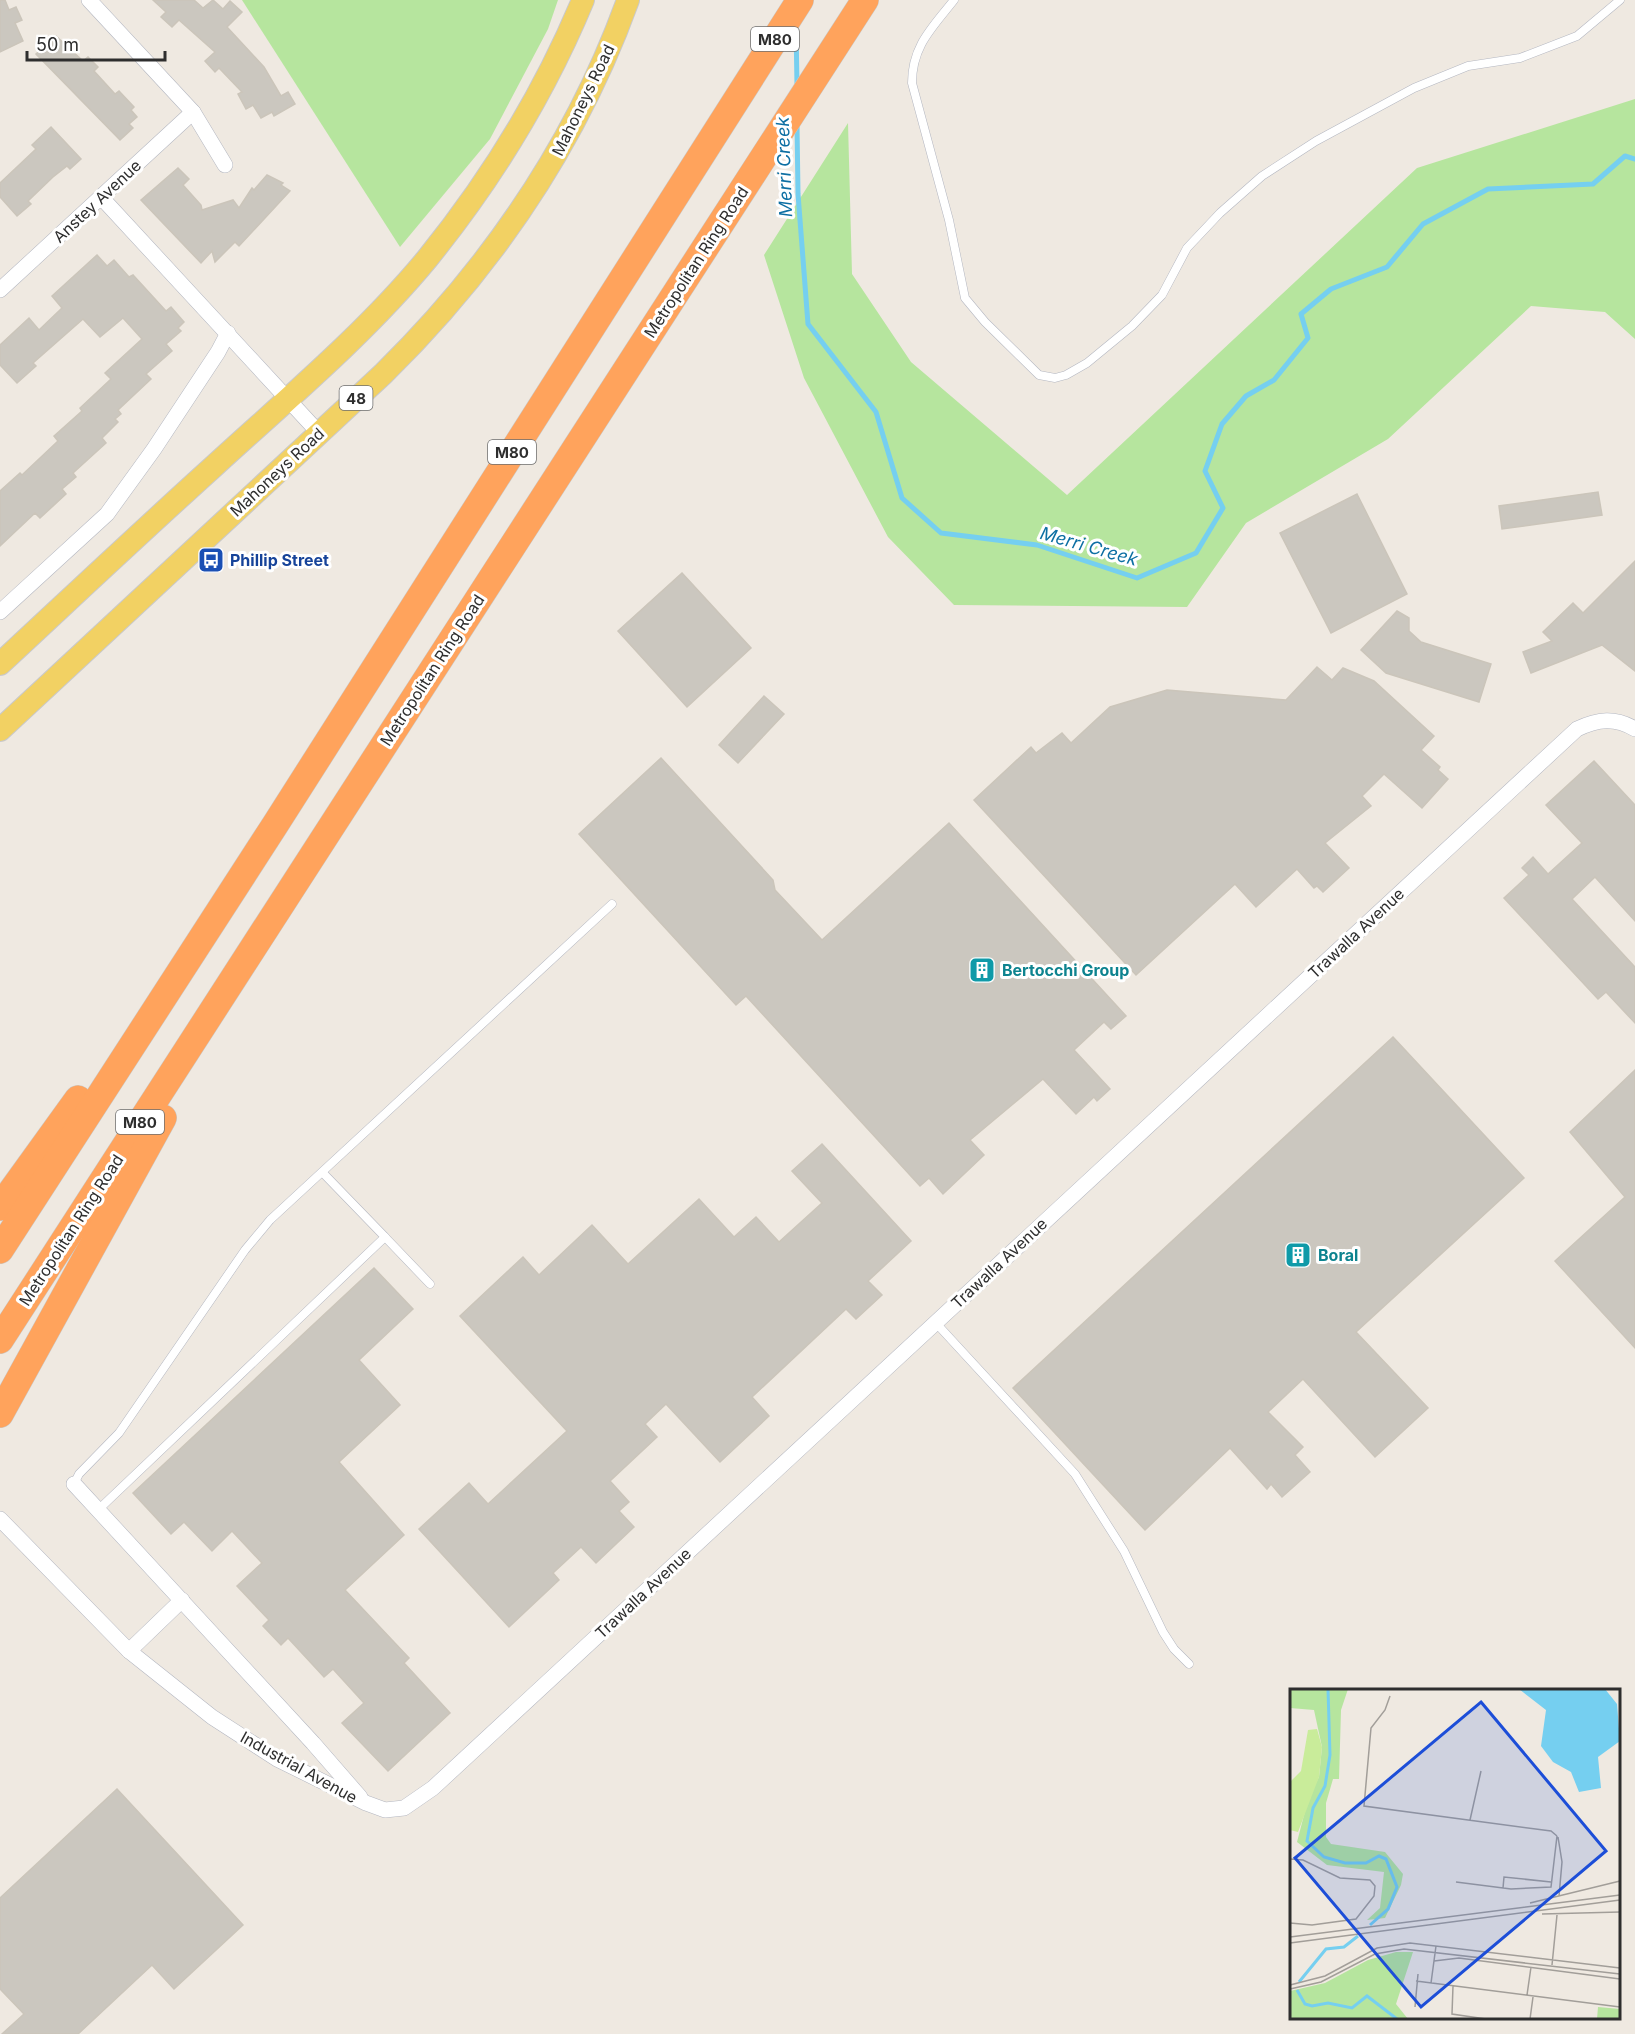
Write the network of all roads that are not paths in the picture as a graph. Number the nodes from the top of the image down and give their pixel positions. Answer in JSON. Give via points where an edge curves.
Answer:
{"nodes":[{"id":1,"x":89,"y":0,"type":"edge"},
{"id":2,"x":583,"y":0,"type":"edge"},
{"id":3,"x":628,"y":0,"type":"edge"},
{"id":4,"x":800,"y":0,"type":"edge"},
{"id":5,"x":865,"y":0,"type":"edge"},
{"id":6,"x":954,"y":0,"type":"edge"},
{"id":7,"x":1620,"y":0,"type":"edge"},
{"id":8,"x":193,"y":112,"type":"junction"},
{"id":9,"x":225,"y":165,"type":"dead end"},
{"id":10,"x":101,"y":197,"type":"junction"},
{"id":11,"x":0,"y":290,"type":"edge"},
{"id":12,"x":228,"y":333,"type":"junction"},
{"id":13,"x":288,"y":399,"type":"junction"},
{"id":14,"x":319,"y":433,"type":"junction"},
{"id":15,"x":0,"y":612,"type":"edge"},
{"id":16,"x":0,"y":664,"type":"edge"},
{"id":17,"x":1635,"y":729,"type":"edge"},
{"id":18,"x":0,"y":730,"type":"edge"},
{"id":19,"x":275,"y":825,"type":"junction"},
{"id":20,"x":281,"y":904,"type":"junction"},
{"id":21,"x":612,"y":904,"type":"dead end"},
{"id":22,"x":323,"y":1173,"type":"junction"},
{"id":23,"x":0,"y":1207,"type":"edge"},
{"id":24,"x":385,"y":1237,"type":"junction"},
{"id":25,"x":0,"y":1250,"type":"edge"},
{"id":26,"x":430,"y":1284,"type":"dead end"},
{"id":27,"x":935,"y":1322,"type":"junction"},
{"id":28,"x":0,"y":1340,"type":"edge"},
{"id":29,"x":0,"y":1414,"type":"edge"},
{"id":30,"x":74,"y":1484,"type":"joint"},
{"id":31,"x":98,"y":1510,"type":"junction"},
{"id":32,"x":0,"y":1519,"type":"edge"},
{"id":33,"x":182,"y":1600,"type":"junction"},
{"id":34,"x":129,"y":1652,"type":"junction"},
{"id":35,"x":1189,"y":1664,"type":"dead end"},
{"id":36,"x":366,"y":1803,"type":"junction"}],
"edges":[{"from":1,"to":8,"type":"street"},
{"from":2,"to":13,"type":"main road","via":[[542,88],[507,150],[467,208],[386,304]]},
{"from":3,"to":14,"type":"main road","name":"Mahoneys Road","number":"48","via":[[571,131],[515,221],[428,330]]},
{"from":4,"to":19,"type":"highway","number":"M80"},
{"from":5,"to":20,"type":"highway","name":"Metropolitan Ring Road","number":"M80"},
{"from":6,"to":7,"type":"lane","via":[[917,50],[912,83],[949,220],[961,284],[965,298],[1023,362],[1039,375],[1055,378],[1087,363],[1132,326],[1162,295],[1187,249],[1262,176],[1316,141],[1414,88],[1468,66],[1520,58],[1577,36]]},
{"from":8,"to":9,"type":"street"},
{"from":8,"to":10,"type":"street","name":"Anstey Avenue"},
{"from":10,"to":11,"type":"street","name":"Anstey Avenue"},
{"from":10,"to":12,"type":"street"},
{"from":12,"to":13,"type":"street"},
{"from":12,"to":15,"type":"street","via":[[107,514]]},
{"from":13,"to":14,"type":"street"},
{"from":13,"to":16,"type":"main road"},
{"from":14,"to":18,"type":"main road","name":"Mahoneys Road","number":"48"},
{"from":17,"to":27,"type":"street","name":"Trawalla Avenue","via":[[1617,721],[1598,720],[1577,729]]},
{"from":19,"to":23,"type":"highway"},
{"from":19,"to":25,"type":"highway","number":"M80"},
{"from":20,"to":28,"type":"highway","name":"Metropolitan Ring Road","number":"M80"},
{"from":20,"to":29,"type":"highway"},
{"from":21,"to":22,"type":"lane"},
{"from":22,"to":24,"type":"lane"},
{"from":22,"to":30,"type":"lane","via":[[270,1220],[245,1250],[119,1433]]},
{"from":24,"to":26,"type":"lane"},
{"from":24,"to":31,"type":"lane"},
{"from":27,"to":35,"type":"lane","via":[[1075,1474],[1124,1551],[1163,1632]]},
{"from":27,"to":36,"type":"street","name":"Trawalla Avenue","via":[[416,1803],[394,1811]]},
{"from":30,"to":31,"type":"street","name":"Industrial Avenue"},
{"from":31,"to":33,"type":"street","name":"Industrial Avenue"},
{"from":32,"to":34,"type":"street","name":"Industrial Avenue"},
{"from":33,"to":34,"type":"street"},
{"from":33,"to":36,"type":"street","name":"Industrial Avenue"},
{"from":34,"to":36,"type":"street","name":"Industrial Avenue","via":[[212,1718],[277,1759]]}]}
